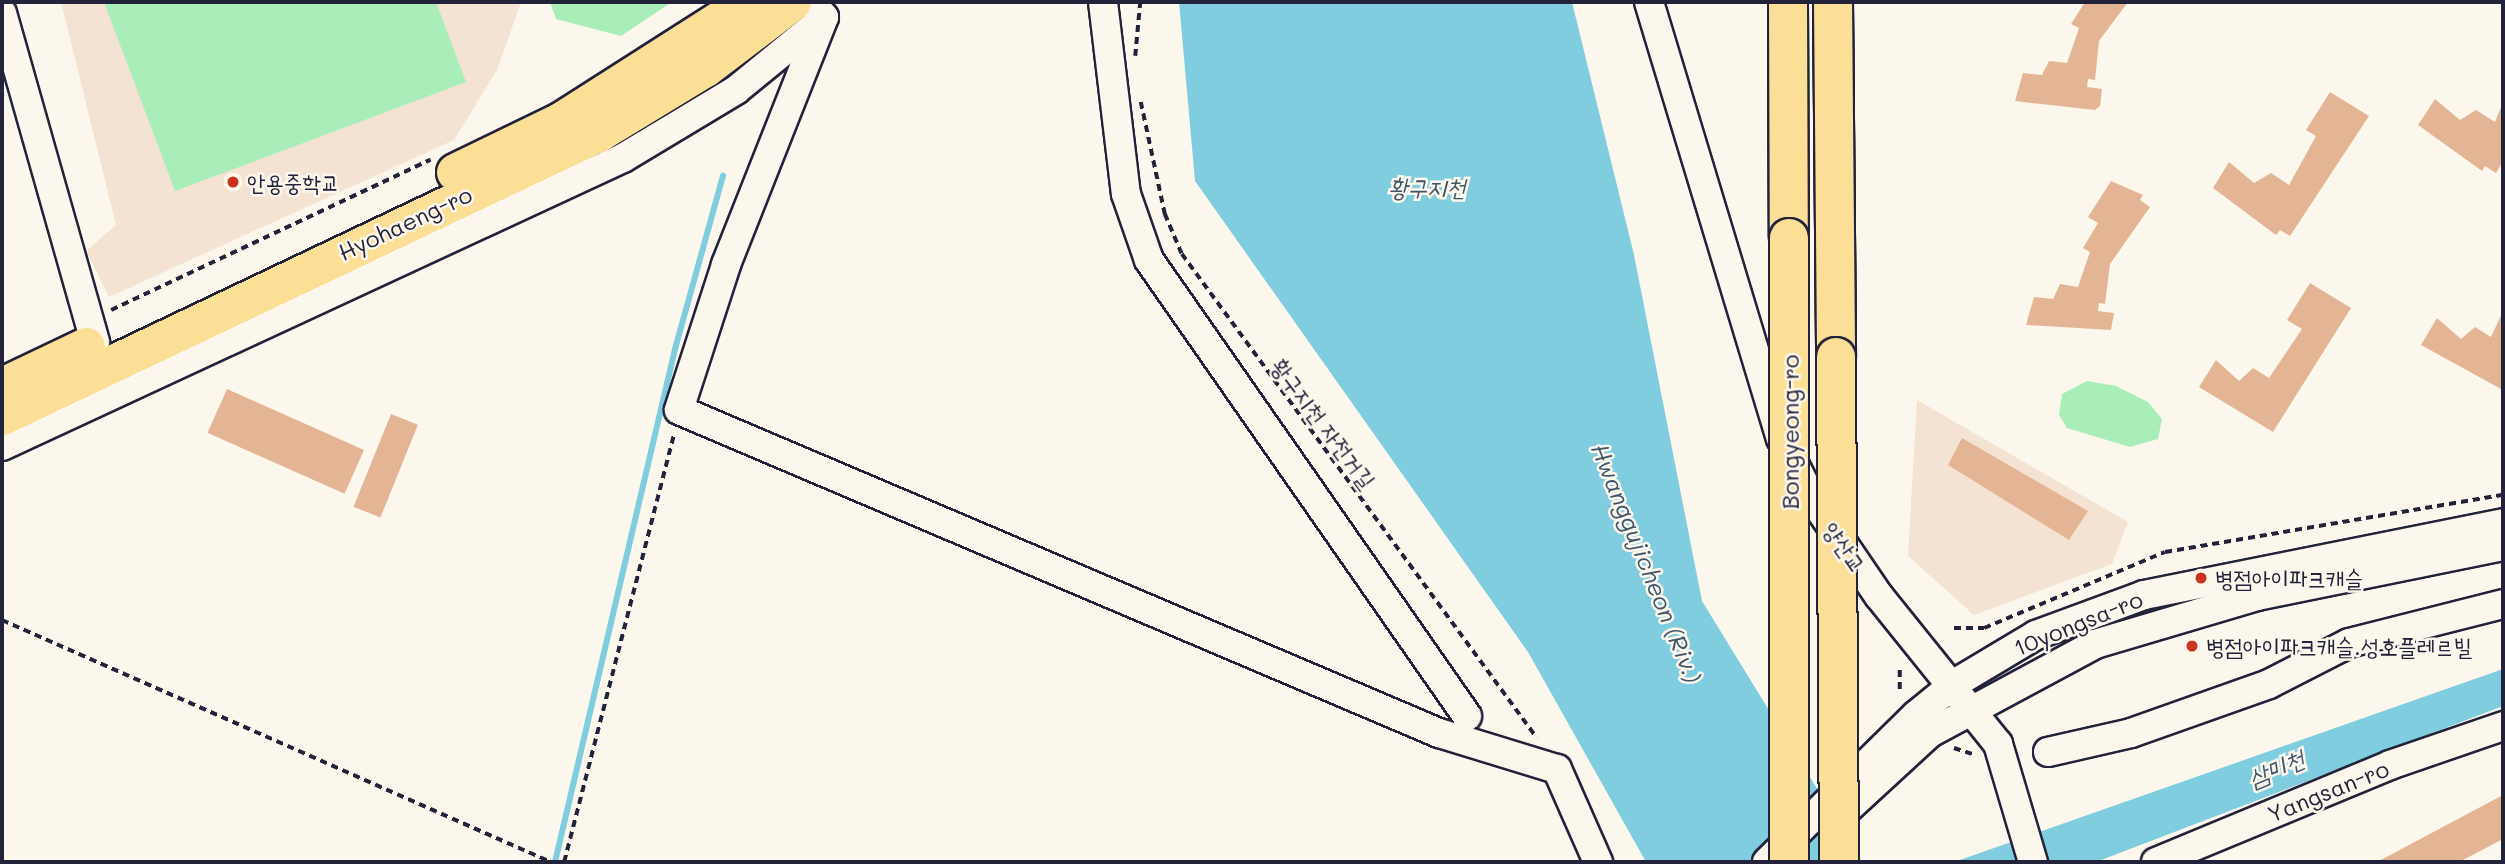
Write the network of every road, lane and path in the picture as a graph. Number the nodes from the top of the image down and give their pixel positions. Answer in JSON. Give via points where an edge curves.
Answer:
{"nodes":[{"id":1,"x":747,"y":2,"type":"edge"},
{"id":2,"x":1103,"y":2,"type":"edge"},
{"id":3,"x":1140,"y":2,"type":"edge"},
{"id":4,"x":1649,"y":2,"type":"edge"},
{"id":5,"x":1788,"y":2,"type":"edge"},
{"id":6,"x":1833,"y":2,"type":"edge"},
{"id":7,"x":809,"y":7,"type":"edge"},
{"id":8,"x":2,"y":13,"type":"edge"},
{"id":9,"x":1128,"y":34,"type":"dead end"},
{"id":10,"x":1138,"y":87,"type":"dead end"},
{"id":11,"x":440,"y":155,"type":"dead end"},
{"id":12,"x":514,"y":158,"type":"junction"},
{"id":13,"x":309,"y":254,"type":"junction"},
{"id":14,"x":93,"y":331,"type":"junction"},
{"id":15,"x":2,"y":386,"type":"edge"},
{"id":16,"x":680,"y":411,"type":"junction"},
{"id":17,"x":2,"y":416,"type":"edge"},
{"id":18,"x":2,"y":446,"type":"edge"},
{"id":19,"x":2503,"y":523,"type":"edge"},
{"id":20,"x":2503,"y":546,"type":"edge"},
{"id":21,"x":2503,"y":604,"type":"edge"},
{"id":22,"x":2,"y":620,"type":"edge"},
{"id":23,"x":2048,"y":630,"type":"junction"},
{"id":24,"x":2062,"y":659,"type":"junction"},
{"id":25,"x":1900,"y":670,"type":"dead end"},
{"id":26,"x":1900,"y":694,"type":"dead end"},
{"id":27,"x":1962,"y":695,"type":"junction"},
{"id":28,"x":1467,"y":716,"type":"dead end"},
{"id":29,"x":2503,"y":726,"type":"edge"},
{"id":30,"x":1909,"y":736,"type":"junction"},
{"id":31,"x":2048,"y":752,"type":"dead end"},
{"id":32,"x":1558,"y":769,"type":"junction"},
{"id":33,"x":551,"y":862,"type":"edge"},
{"id":34,"x":564,"y":862,"type":"edge"},
{"id":35,"x":1598,"y":862,"type":"edge"},
{"id":36,"x":1768,"y":862,"type":"edge"},
{"id":37,"x":1788,"y":862,"type":"edge"},
{"id":38,"x":1794,"y":862,"type":"edge"},
{"id":39,"x":1839,"y":862,"type":"edge"},
{"id":40,"x":2033,"y":862,"type":"edge"},
{"id":41,"x":2156,"y":862,"type":"edge"}],
"edges":[{"from":1,"to":12,"type":"main road","name":"Hyohaeng-ro"},
{"from":2,"to":28,"type":"street","via":[[1126,194],[1149,260]]},
{"from":3,"to":9,"type":"path","via":[[1133,65]]},
{"from":4,"to":27,"type":"street","name":"양산교","via":[[1781,438],[1810,495],[1879,596]]},
{"from":5,"to":37,"type":"highway","name":"Bongyeong-ro","bridge":true},
{"from":6,"to":39,"type":"highway","name":"Bongyeong-ro","bridge":true},
{"from":7,"to":12,"type":"main road","name":"Hyohaeng-ro","via":[[648,105]]},
{"from":7,"to":16,"type":"street"},
{"from":7,"to":18,"type":"street","via":[[736,90],[623,158]]},
{"from":8,"to":14,"type":"street"},
{"from":10,"to":32,"type":"path","name":"황구지천 자전거길","via":[[1164,215],[1182,254]]},
{"from":11,"to":14,"type":"path"},
{"from":12,"to":13,"type":"main road","name":"Hyohaeng-ro"},
{"from":13,"to":14,"type":"main road","name":"Hyohaeng-ro"},
{"from":13,"to":17,"type":"main road","name":"Hyohaeng-ro"},
{"from":14,"to":15,"type":"main road","name":"Hyohaeng-ro"},
{"from":16,"to":32,"type":"street","via":[[1439,733]]},
{"from":16,"to":34,"type":"path"},
{"from":19,"to":23,"type":"street","name":"10yongsa-ro","via":[[2144,595]]},
{"from":20,"to":24,"type":"street","name":"10yongsa-ro","via":[[2211,607]]},
{"from":21,"to":31,"type":"street","via":[[2348,643],[2269,684],[2132,733]]},
{"from":22,"to":33,"type":"path"},
{"from":23,"to":24,"type":"street","via":[[2044,648]]},
{"from":23,"to":27,"type":"street","name":"10yongsa-ro"},
{"from":24,"to":27,"type":"street","name":"10yongsa-ro"},
{"from":25,"to":26,"type":"path"},
{"from":27,"to":30,"type":"street","name":"10yongsa-ro"},
{"from":27,"to":40,"type":"street","name":"양산교","via":[[2006,767]]},
{"from":29,"to":41,"type":"street","name":"Yangsan-ro","via":[[2390,765]]},
{"from":30,"to":36,"type":"street","name":"10yongsa-ro","bridge":true},
{"from":30,"to":38,"type":"street","name":"10yongsa-ro"},
{"from":32,"to":35,"type":"street"}]}
